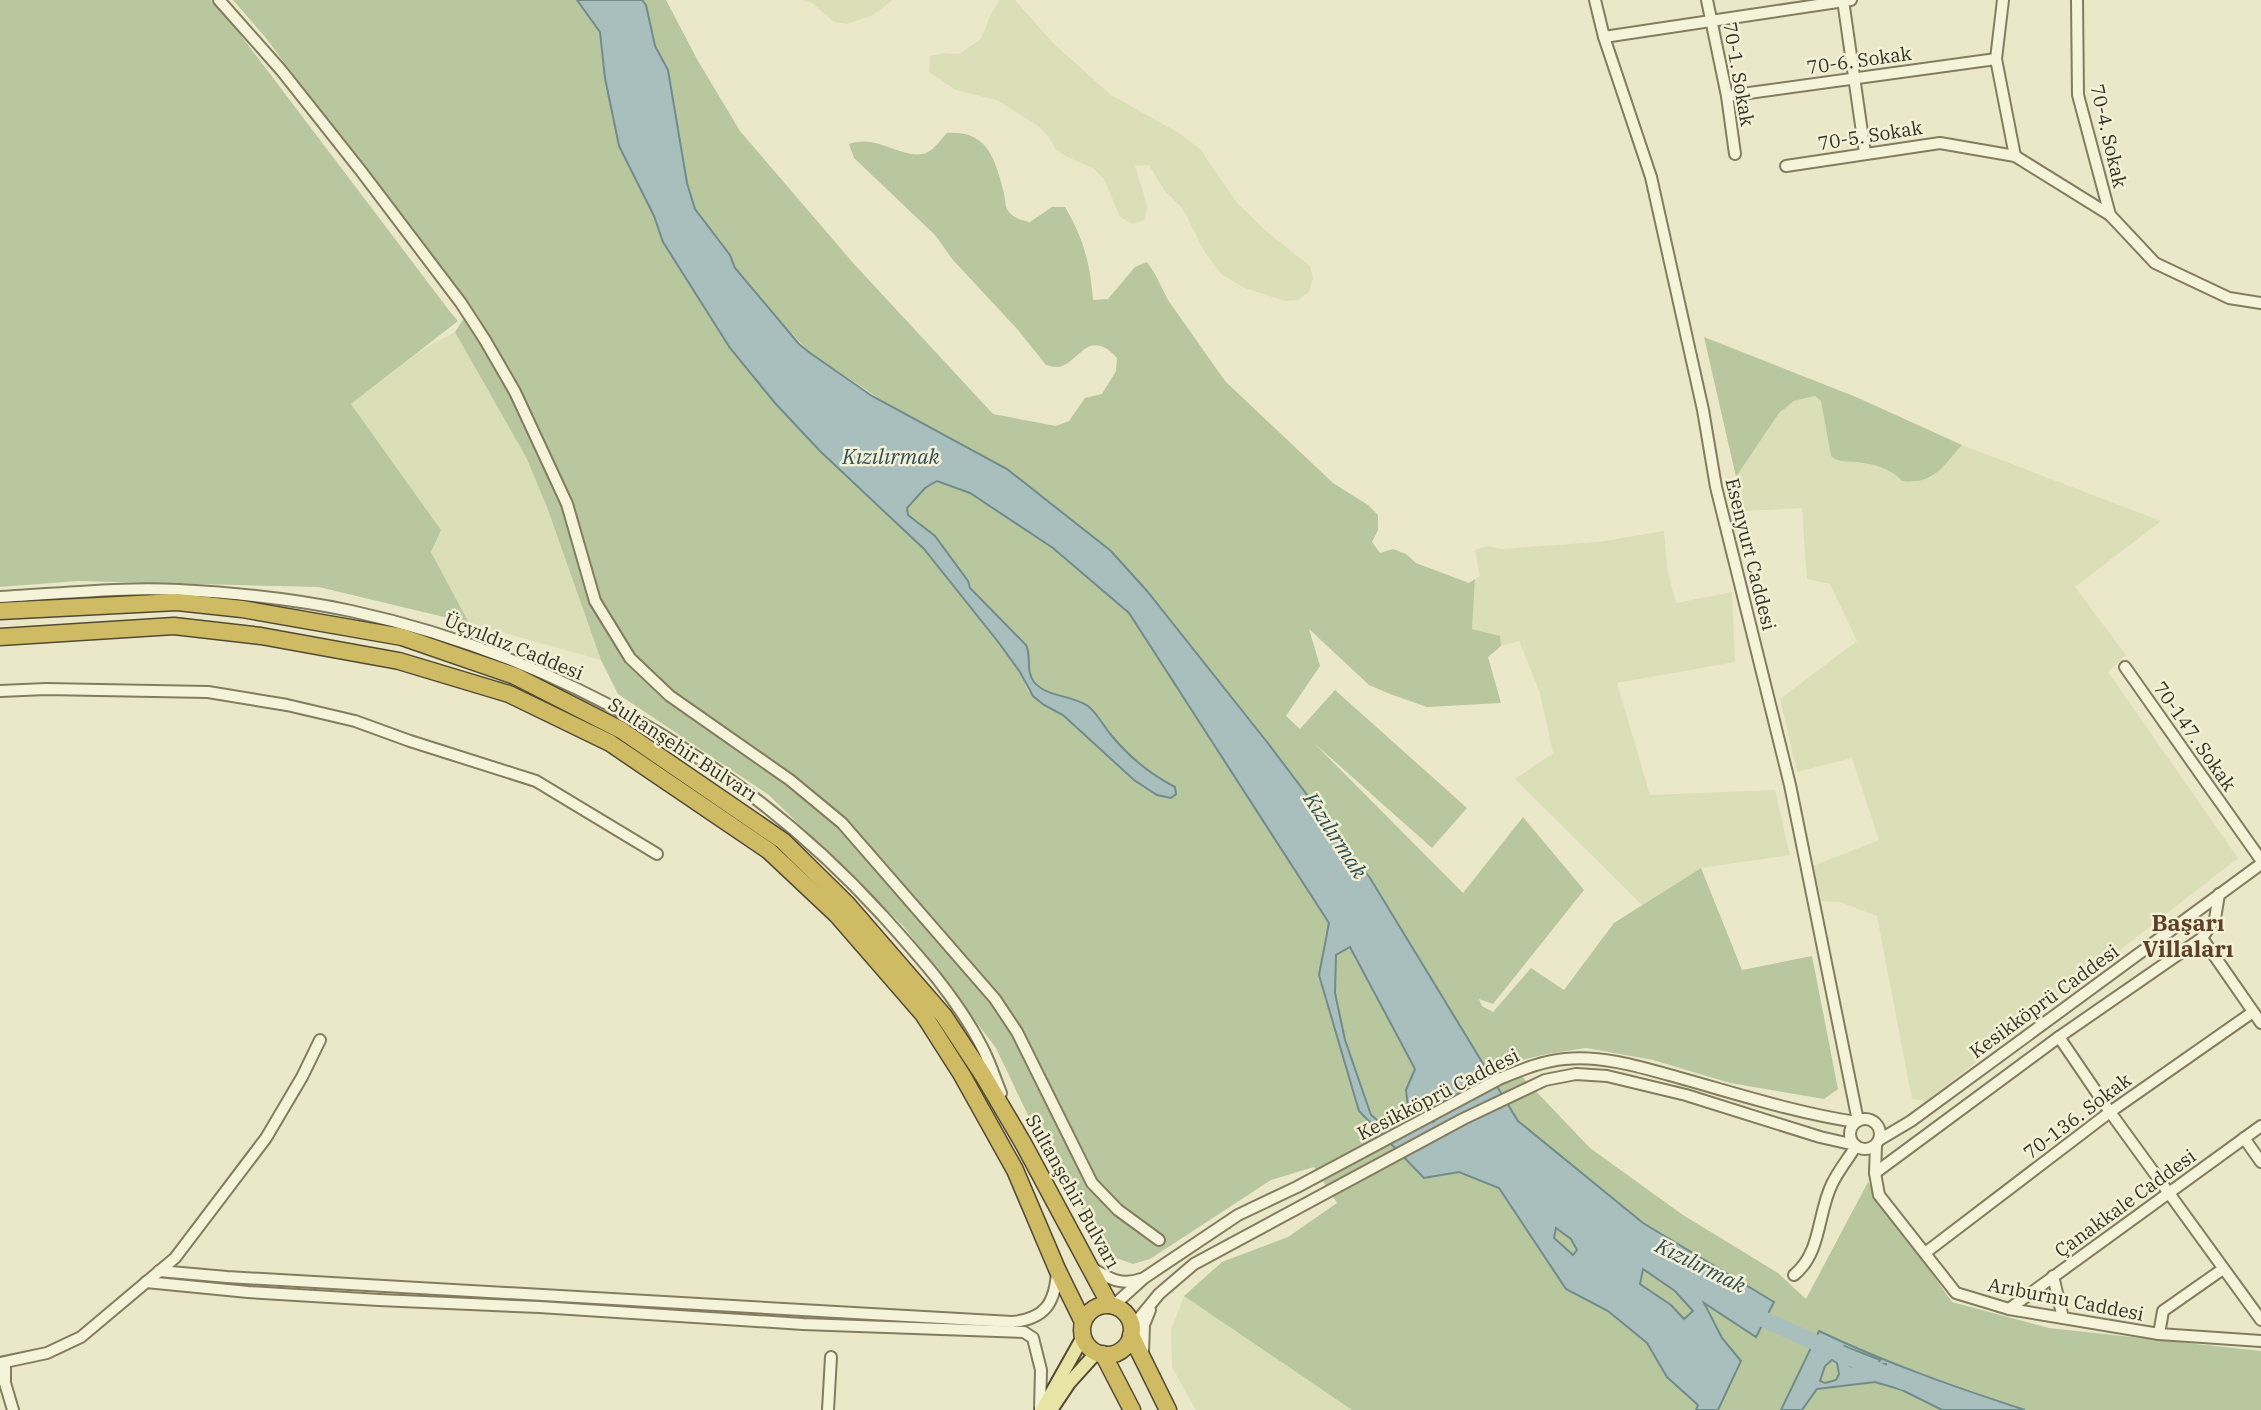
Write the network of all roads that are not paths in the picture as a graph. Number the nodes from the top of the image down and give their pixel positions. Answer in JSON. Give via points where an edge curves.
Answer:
{"nodes":[{"id":1,"x":219,"y":0,"type":"edge"},
{"id":2,"x":1595,"y":0,"type":"edge"},
{"id":3,"x":1707,"y":0,"type":"edge"},
{"id":4,"x":1843,"y":0,"type":"edge"},
{"id":5,"x":1851,"y":0,"type":"edge"},
{"id":6,"x":2003,"y":0,"type":"edge"},
{"id":7,"x":2077,"y":0,"type":"edge"},
{"id":8,"x":1711,"y":21,"type":"junction"},
{"id":9,"x":1604,"y":37,"type":"junction"},
{"id":10,"x":1996,"y":60,"type":"junction"},
{"id":11,"x":1854,"y":78,"type":"junction"},
{"id":12,"x":1727,"y":96,"type":"junction"},
{"id":13,"x":1865,"y":152,"type":"junction"},
{"id":14,"x":1735,"y":154,"type":"dead end"},
{"id":15,"x":2015,"y":156,"type":"junction"},
{"id":16,"x":1786,"y":166,"type":"dead end"},
{"id":17,"x":2110,"y":215,"type":"junction"},
{"id":18,"x":2261,"y":303,"type":"edge"},
{"id":19,"x":0,"y":597,"type":"edge"},
{"id":20,"x":0,"y":611,"type":"edge"},
{"id":21,"x":0,"y":637,"type":"edge"},
{"id":22,"x":2125,"y":667,"type":"dead end"},
{"id":23,"x":0,"y":691,"type":"edge"},
{"id":24,"x":657,"y":854,"type":"dead end"},
{"id":25,"x":2261,"y":862,"type":"edge"},
{"id":26,"x":2219,"y":894,"type":"junction"},
{"id":27,"x":2202,"y":938,"type":"junction"},
{"id":28,"x":2253,"y":1012,"type":"junction"},
{"id":29,"x":2054,"y":1015,"type":"junction"},
{"id":30,"x":2261,"y":1023,"type":"edge"},
{"id":31,"x":2042,"y":1024,"type":"junction"},
{"id":32,"x":2060,"y":1036,"type":"junction"},
{"id":33,"x":320,"y":1040,"type":"dead end"},
{"id":34,"x":2110,"y":1112,"type":"junction"},
{"id":35,"x":1857,"y":1121,"type":"junction"},
{"id":36,"x":2261,"y":1125,"type":"edge"},
{"id":37,"x":2244,"y":1138,"type":"junction"},
{"id":38,"x":1877,"y":1142,"type":"junction"},
{"id":39,"x":1023,"y":1143,"type":"junction"},
{"id":40,"x":1856,"y":1146,"type":"junction"},
{"id":41,"x":2261,"y":1162,"type":"edge"},
{"id":42,"x":1875,"y":1173,"type":"junction"},
{"id":43,"x":2170,"y":1192,"type":"junction"},
{"id":44,"x":1159,"y":1240,"type":"dead end"},
{"id":45,"x":1925,"y":1253,"type":"junction"},
{"id":46,"x":1092,"y":1268,"type":"junction"},
{"id":47,"x":1057,"y":1269,"type":"junction"},
{"id":48,"x":2223,"y":1269,"type":"junction"},
{"id":49,"x":159,"y":1271,"type":"junction"},
{"id":50,"x":1794,"y":1275,"type":"dead end"},
{"id":51,"x":2053,"y":1276,"type":"junction"},
{"id":52,"x":1144,"y":1278,"type":"junction"},
{"id":53,"x":146,"y":1282,"type":"junction"},
{"id":54,"x":1157,"y":1296,"type":"junction"},
{"id":55,"x":1112,"y":1305,"type":"junction"},
{"id":56,"x":2009,"y":1309,"type":"junction"},
{"id":57,"x":2063,"y":1318,"type":"junction"},
{"id":58,"x":2261,"y":1320,"type":"edge"},
{"id":59,"x":992,"y":1325,"type":"junction"},
{"id":60,"x":1083,"y":1329,"type":"junction"},
{"id":61,"x":1132,"y":1331,"type":"junction"},
{"id":62,"x":2159,"y":1334,"type":"junction"},
{"id":63,"x":2261,"y":1341,"type":"edge"},
{"id":64,"x":1100,"y":1353,"type":"junction"},
{"id":65,"x":831,"y":1357,"type":"dead end"},
{"id":66,"x":1144,"y":1358,"type":"junction"},
{"id":67,"x":2,"y":1363,"type":"edge"},
{"id":68,"x":13,"y":1410,"type":"edge"},
{"id":69,"x":828,"y":1410,"type":"edge"},
{"id":70,"x":1041,"y":1410,"type":"edge"},
{"id":71,"x":1051,"y":1410,"type":"edge"},
{"id":72,"x":1132,"y":1410,"type":"edge"},
{"id":73,"x":1168,"y":1410,"type":"edge"}],
"edges":[{"from":1,"to":44,"type":"street","via":[[361,171],[485,340],[515,392],[567,504],[595,601],[630,658],[670,696],[790,780],[850,832],[995,999],[1017,1032],[1092,1183],[1118,1210]]},
{"from":2,"to":9,"type":"street","name":"Esenyurt Caddesi"},
{"from":3,"to":8,"type":"street","name":"70-1. Sokak"},
{"from":4,"to":5,"type":"street"},
{"from":4,"to":8,"type":"street"},
{"from":4,"to":11,"type":"street"},
{"from":6,"to":10,"type":"street"},
{"from":7,"to":17,"type":"street","name":"70-4. Sokak","via":[[2078,95]]},
{"from":8,"to":9,"type":"street"},
{"from":8,"to":12,"type":"street","name":"70-1. Sokak"},
{"from":9,"to":35,"type":"street","name":"Esenyurt Caddesi","via":[[1651,177],[1716,487],[1790,785]]},
{"from":10,"to":11,"type":"street","name":"70-6. Sokak"},
{"from":10,"to":15,"type":"street"},
{"from":11,"to":12,"type":"street","name":"70-6. Sokak"},
{"from":11,"to":13,"type":"street"},
{"from":12,"to":14,"type":"street","name":"70-1. Sokak"},
{"from":13,"to":15,"type":"street","name":"70-5. Sokak","via":[[1940,143]]},
{"from":13,"to":16,"type":"street","name":"70-5. Sokak"},
{"from":15,"to":17,"type":"street","name":"70-5. Sokak"},
{"from":17,"to":18,"type":"street","name":"70-4. Sokak","via":[[2155,263],[2229,298]]},
{"from":19,"to":39,"type":"street","name":"Üçyıldız Caddesi","via":[[177,590],[267,597],[349,611],[424,629],[494,653],[618,709],[716,770],[788,824],[849,879],[952,999],[982,1048]]},
{"from":20,"to":39,"type":"highway","name":"Sultanşehir Bulvarı","via":[[177,602],[402,637],[515,676],[609,724],[783,841],[847,904],[944,1016]]},
{"from":21,"to":47,"type":"highway","name":"Sultanşehir Bulvarı","via":[[174,626],[261,636],[398,661],[509,694],[610,743],[769,851],[837,915],[923,1014],[1015,1170]]},
{"from":22,"to":25,"type":"street","name":"70-147. Sokak"},
{"from":23,"to":24,"type":"street","via":[[208,692],[355,721],[536,781]]},
{"from":25,"to":26,"type":"street","name":"Kesikköprü Caddesi"},
{"from":26,"to":27,"type":"street","via":[[2215,919]]},
{"from":26,"to":29,"type":"street","name":"Kesikköprü Caddesi"},
{"from":27,"to":28,"type":"street"},
{"from":27,"to":32,"type":"street","name":"Kesikköprü Caddesi"},
{"from":28,"to":30,"type":"street"},
{"from":28,"to":34,"type":"street","name":"70-136. Sokak"},
{"from":29,"to":31,"type":"street","name":"Kesikköprü Caddesi"},
{"from":29,"to":32,"type":"street"},
{"from":31,"to":32,"type":"street"},
{"from":31,"to":38,"type":"street","name":"Kesikköprü Caddesi"},
{"from":32,"to":34,"type":"street"},
{"from":32,"to":42,"type":"street","name":"Kesikköprü Caddesi"},
{"from":33,"to":49,"type":"street","via":[[266,1138],[175,1258]]},
{"from":34,"to":43,"type":"street"},
{"from":34,"to":45,"type":"street","name":"70-136. Sokak"},
{"from":35,"to":38,"type":"street","via":[[1874,1122],[1880,1131]]},
{"from":35,"to":40,"type":"street","via":[[1850,1135]]},
{"from":35,"to":52,"type":"street","name":"Kesikköprü Caddesi","via":[[1816,1116],[1605,1060],[1566,1058],[1533,1065],[1238,1215]]},
{"from":36,"to":37,"type":"street","name":"Çanakkale Caddesi"},
{"from":37,"to":41,"type":"street"},
{"from":37,"to":43,"type":"street","name":"Çanakkale Caddesi"},
{"from":38,"to":40,"type":"street","via":[[1864,1149]]},
{"from":38,"to":42,"type":"street","name":"Arıburnu Caddesi"},
{"from":39,"to":46,"type":"highway","name":"Sultanşehir Bulvarı"},
{"from":40,"to":50,"type":"street","via":[[1832,1183],[1817,1241]]},
{"from":40,"to":54,"type":"street","name":"Kesikköprü Caddesi","via":[[1607,1076],[1576,1074],[1545,1080],[1463,1119],[1194,1264]]},
{"from":42,"to":45,"type":"street","name":"Arıburnu Caddesi","via":[[1879,1195]]},
{"from":43,"to":48,"type":"street"},
{"from":43,"to":51,"type":"street","name":"Çanakkale Caddesi"},
{"from":45,"to":56,"type":"street","name":"Arıburnu Caddesi","via":[[1956,1293]]},
{"from":46,"to":52,"type":"street","via":[[1123,1283]]},
{"from":46,"to":55,"type":"highway","name":"Sultanşehir Bulvarı"},
{"from":47,"to":59,"type":"street","via":[[1056,1287],[1045,1311],[1025,1321]]},
{"from":47,"to":60,"type":"highway","name":"Sultanşehir Bulvarı"},
{"from":48,"to":58,"type":"street"},
{"from":48,"to":62,"type":"street","via":[[2163,1311]]},
{"from":49,"to":53,"type":"street"},
{"from":49,"to":59,"type":"street"},
{"from":51,"to":56,"type":"street","name":"Çanakkale Caddesi"},
{"from":51,"to":57,"type":"street"},
{"from":52,"to":55,"type":"street","name":"Kesikköprü Caddesi"},
{"from":53,"to":59,"type":"street","via":[[672,1317]]},
{"from":53,"to":67,"type":"street","via":[[81,1337],[47,1353]]},
{"from":54,"to":61,"type":"street","name":"Kesikköprü Caddesi"},
{"from":54,"to":66,"type":"street","via":[[1144,1325]]},
{"from":55,"to":60,"type":"highway","via":[[1093,1309]]},
{"from":55,"to":61,"type":"highway","name":"Sultanşehir Bulvarı","via":[[1126,1314]]},
{"from":56,"to":57,"type":"street","name":"Arıburnu Caddesi"},
{"from":57,"to":62,"type":"street","name":"Arıburnu Caddesi"},
{"from":59,"to":70,"type":"street","via":[[1033,1338],[1041,1370]]},
{"from":60,"to":64,"type":"highway","name":"Sultanşehir Bulvarı","via":[[1087,1345]]},
{"from":60,"to":70,"type":"main road"},
{"from":61,"to":64,"type":"highway","via":[[1120,1351]]},
{"from":61,"to":66,"type":"highway","name":"Sultanşehir Bulvarı"},
{"from":62,"to":63,"type":"street","name":"Arıburnu Caddesi"},
{"from":64,"to":71,"type":"main road","via":[[1069,1383]]},
{"from":64,"to":72,"type":"highway","name":"Sultanşehir Bulvarı"},
{"from":65,"to":69,"type":"street"},
{"from":66,"to":73,"type":"highway","name":"Sultanşehir Bulvarı"},
{"from":67,"to":68,"type":"street"}]}
